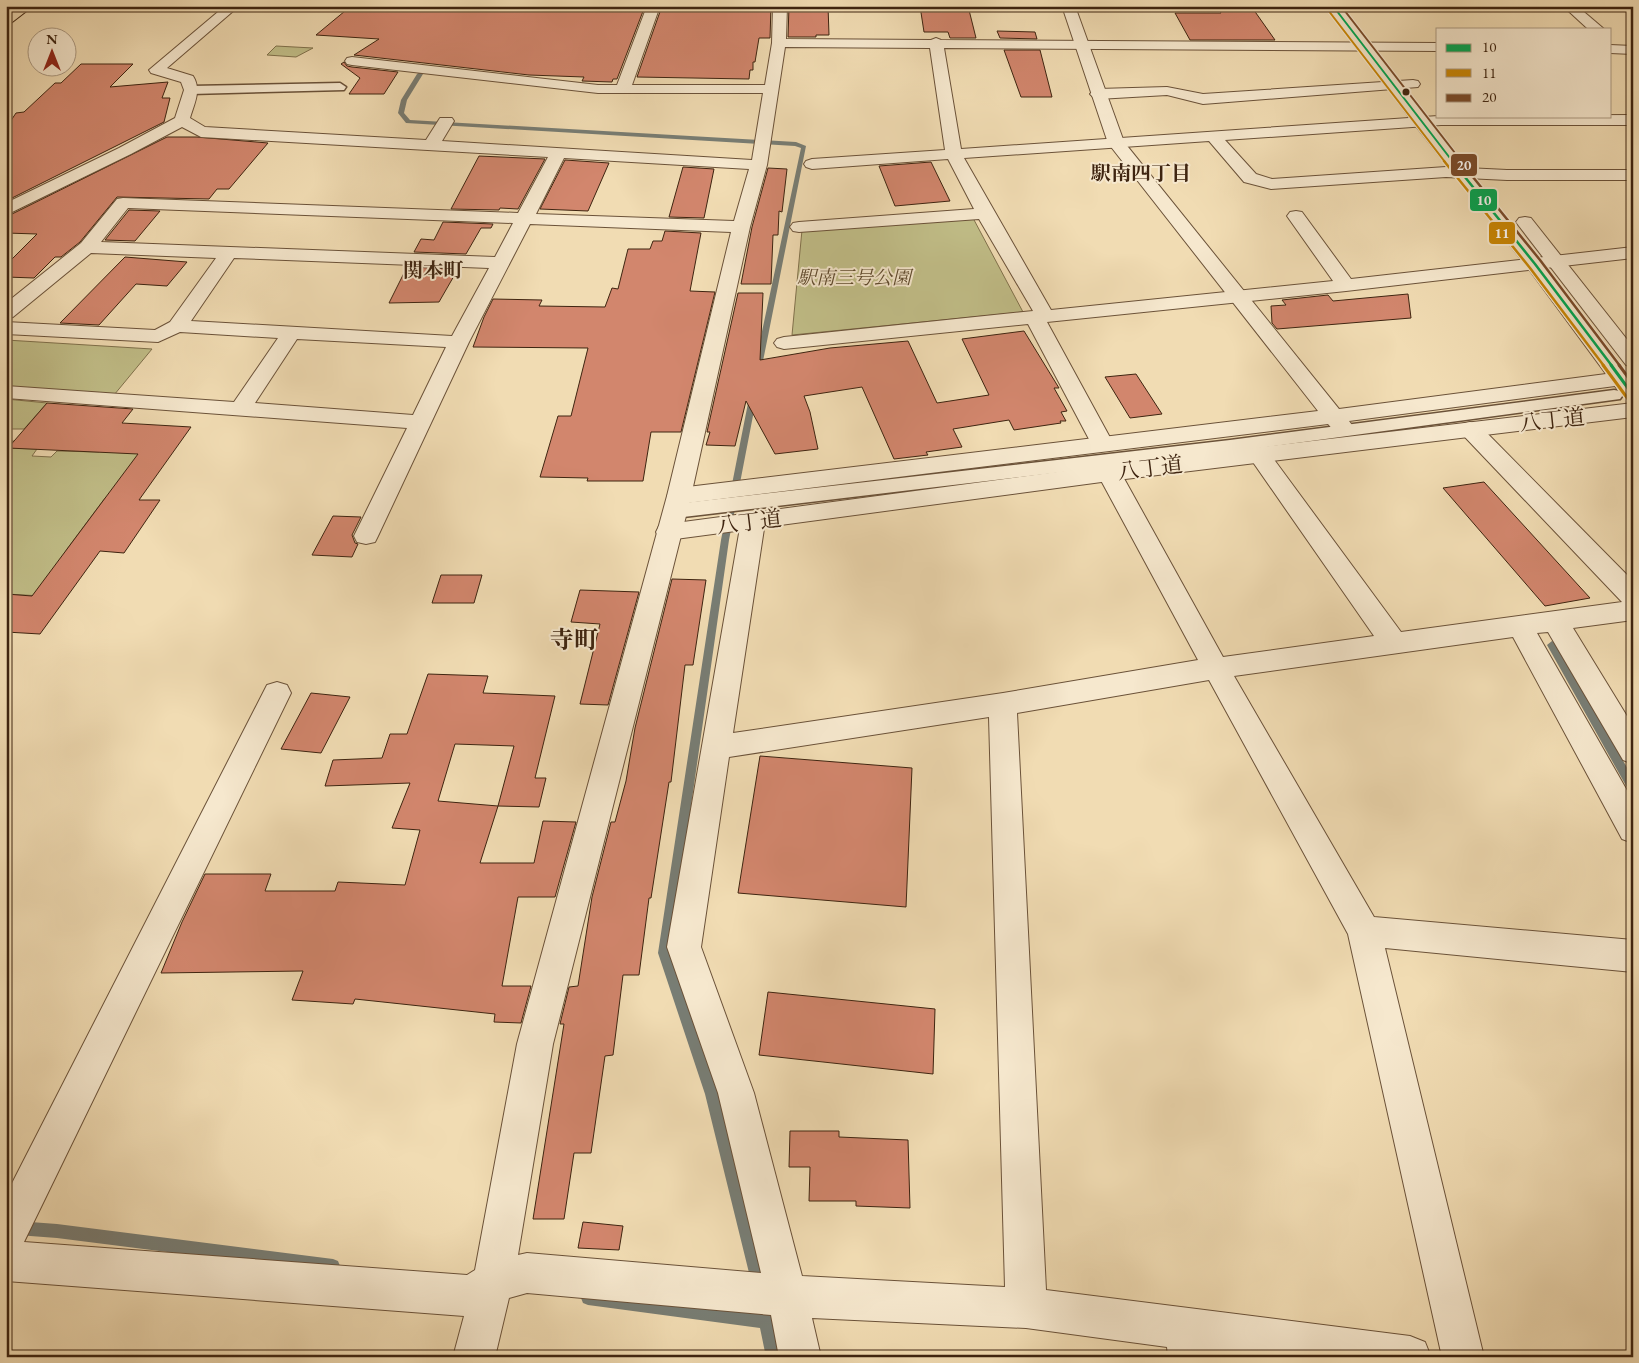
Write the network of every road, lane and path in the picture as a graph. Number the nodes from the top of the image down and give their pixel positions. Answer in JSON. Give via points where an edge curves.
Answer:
{"nodes":[{"id":1,"x":27,"y":6,"type":"edge"},
{"id":2,"x":233,"y":6,"type":"edge"},
{"id":3,"x":654,"y":6,"type":"edge"},
{"id":4,"x":780,"y":6,"type":"edge"},
{"id":5,"x":1068,"y":6,"type":"edge"},
{"id":6,"x":1333,"y":6,"type":"edge"},
{"id":7,"x":1349,"y":6,"type":"edge"},
{"id":8,"x":1569,"y":6,"type":"edge"},
{"id":9,"x":7,"y":18,"type":"edge"},
{"id":10,"x":1596,"y":28,"type":"edge"},
{"id":11,"x":778,"y":42,"type":"junction"},
{"id":12,"x":936,"y":42,"type":"junction"},
{"id":13,"x":1612,"y":42,"type":"edge"},
{"id":14,"x":1080,"y":44,"type":"junction"},
{"id":15,"x":1364,"y":46,"type":"junction"},
{"id":16,"x":1385,"y":47,"type":"junction"},
{"id":17,"x":1436,"y":47,"type":"edge"},
{"id":18,"x":1622,"y":50,"type":"edge"},
{"id":19,"x":352,"y":61,"type":"dead end"},
{"id":20,"x":1413,"y":84,"type":"junction"},
{"id":21,"x":1394,"y":86,"type":"junction"},
{"id":22,"x":340,"y":87,"type":"dead end"},
{"id":23,"x":623,"y":88,"type":"junction"},
{"id":24,"x":770,"y":89,"type":"junction"},
{"id":25,"x":190,"y":90,"type":"junction"},
{"id":26,"x":1098,"y":94,"type":"junction"},
{"id":27,"x":1436,"y":113,"type":"edge"},
{"id":28,"x":1436,"y":118,"type":"edge"},
{"id":29,"x":1440,"y":118,"type":"edge"},
{"id":30,"x":1504,"y":118,"type":"edge"},
{"id":31,"x":182,"y":120,"type":"junction"},
{"id":32,"x":1633,"y":120,"type":"edge"},
{"id":33,"x":446,"y":121,"type":"dead end"},
{"id":34,"x":1421,"y":122,"type":"junction"},
{"id":35,"x":1213,"y":136,"type":"junction"},
{"id":36,"x":1116,"y":143,"type":"junction"},
{"id":37,"x":431,"y":146,"type":"junction"},
{"id":38,"x":559,"y":153,"type":"junction"},
{"id":39,"x":954,"y":155,"type":"junction"},
{"id":40,"x":812,"y":164,"type":"dead end"},
{"id":41,"x":759,"y":165,"type":"junction"},
{"id":42,"x":1462,"y":173,"type":"junction"},
{"id":43,"x":1486,"y":174,"type":"junction"},
{"id":44,"x":1633,"y":175,"type":"edge"},
{"id":45,"x":6,"y":210,"type":"edge"},
{"id":46,"x":984,"y":213,"type":"junction"},
{"id":47,"x":1296,"y":216,"type":"dead end"},
{"id":48,"x":525,"y":218,"type":"junction"},
{"id":49,"x":741,"y":226,"type":"junction"},
{"id":50,"x":799,"y":227,"type":"dead end"},
{"id":51,"x":86,"y":246,"type":"junction"},
{"id":52,"x":229,"y":252,"type":"junction"},
{"id":53,"x":1633,"y":252,"type":"edge"},
{"id":54,"x":1558,"y":262,"type":"junction"},
{"id":55,"x":500,"y":263,"type":"junction"},
{"id":56,"x":1535,"y":264,"type":"junction"},
{"id":57,"x":1346,"y":285,"type":"junction"},
{"id":58,"x":1238,"y":295,"type":"junction"},
{"id":59,"x":6,"y":313,"type":"edge"},
{"id":60,"x":1040,"y":316,"type":"junction"},
{"id":61,"x":177,"y":326,"type":"junction"},
{"id":62,"x":6,"y":328,"type":"edge"},
{"id":63,"x":292,"y":332,"type":"junction"},
{"id":64,"x":459,"y":342,"type":"junction"},
{"id":65,"x":784,"y":343,"type":"dead end"},
{"id":66,"x":1633,"y":361,"type":"edge"},
{"id":67,"x":1625,"y":387,"type":"edge"},
{"id":68,"x":6,"y":392,"type":"edge"},
{"id":69,"x":240,"y":409,"type":"junction"},
{"id":70,"x":1633,"y":410,"type":"edge"},
{"id":71,"x":1336,"y":416,"type":"junction"},
{"id":72,"x":422,"y":422,"type":"junction"},
{"id":73,"x":1470,"y":429,"type":"junction"},
{"id":74,"x":1102,"y":443,"type":"junction"},
{"id":75,"x":1354,"y":444,"type":"junction"},
{"id":76,"x":1259,"y":455,"type":"junction"},
{"id":77,"x":1110,"y":473,"type":"junction"},
{"id":78,"x":674,"y":513,"type":"junction"},
{"id":79,"x":754,"y":522,"type":"junction"},
{"id":80,"x":366,"y":536,"type":"dead end"},
{"id":81,"x":1633,"y":597,"type":"edge"},
{"id":82,"x":1633,"y":610,"type":"edge"},
{"id":83,"x":1555,"y":621,"type":"junction"},
{"id":84,"x":1520,"y":626,"type":"junction"},
{"id":85,"x":1393,"y":642,"type":"junction"},
{"id":86,"x":1216,"y":668,"type":"junction"},
{"id":87,"x":277,"y":693,"type":"dead end"},
{"id":88,"x":1004,"y":704,"type":"junction"},
{"id":89,"x":716,"y":747,"type":"junction"},
{"id":90,"x":1633,"y":752,"type":"edge"},
{"id":91,"x":1633,"y":830,"type":"edge"},
{"id":92,"x":1364,"y":931,"type":"junction"},
{"id":93,"x":1633,"y":956,"type":"edge"},
{"id":94,"x":6,"y":1236,"type":"edge"},
{"id":95,"x":6,"y":1261,"type":"edge"},
{"id":96,"x":493,"y":1282,"type":"junction"},
{"id":97,"x":787,"y":1296,"type":"junction"},
{"id":98,"x":1026,"y":1308,"type":"junction"},
{"id":99,"x":1188,"y":1342,"type":"edge"},
{"id":100,"x":474,"y":1357,"type":"edge"},
{"id":101,"x":800,"y":1357,"type":"edge"},
{"id":102,"x":1410,"y":1357,"type":"edge"},
{"id":103,"x":1463,"y":1357,"type":"edge"}],
"edges":[{"from":1,"to":9,"type":"main road"},
{"from":2,"to":25,"type":"street","via":[[156,70],[188,79]]},
{"from":3,"to":23,"type":"street"},
{"from":4,"to":11,"type":"street"},
{"from":5,"to":14,"type":"street"},
{"from":6,"to":15,"type":"street"},
{"from":7,"to":16,"type":"street"},
{"from":8,"to":10,"type":"street"},
{"from":11,"to":12,"type":"street"},
{"from":11,"to":24,"type":"street"},
{"from":12,"to":14,"type":"street"},
{"from":12,"to":39,"type":"street"},
{"from":13,"to":18,"type":"street"},
{"from":14,"to":15,"type":"street"},
{"from":14,"to":26,"type":"street"},
{"from":15,"to":16,"type":"street"},
{"from":15,"to":21,"type":"street"},
{"from":16,"to":17,"type":"street"},
{"from":16,"to":20,"type":"street"},
{"from":19,"to":23,"type":"street","via":[[598,89]]},
{"from":20,"to":21,"type":"street"},
{"from":20,"to":27,"type":"street"},
{"from":21,"to":26,"type":"street","via":[[1203,99],[1167,91]]},
{"from":21,"to":34,"type":"street"},
{"from":22,"to":25,"type":"street"},
{"from":23,"to":24,"type":"street"},
{"from":24,"to":41,"type":"street"},
{"from":25,"to":31,"type":"street"},
{"from":26,"to":36,"type":"street"},
{"from":28,"to":34,"type":"street"},
{"from":29,"to":43,"type":"street"},
{"from":30,"to":32,"type":"street"},
{"from":31,"to":37,"type":"street","via":[[201,132]]},
{"from":31,"to":45,"type":"street"},
{"from":33,"to":37,"type":"street"},
{"from":34,"to":35,"type":"street"},
{"from":34,"to":42,"type":"street"},
{"from":35,"to":36,"type":"street"},
{"from":35,"to":42,"type":"street","via":[[1250,178],[1271,184]]},
{"from":36,"to":39,"type":"street"},
{"from":36,"to":58,"type":"street"},
{"from":37,"to":38,"type":"street"},
{"from":38,"to":41,"type":"street"},
{"from":38,"to":48,"type":"street"},
{"from":39,"to":40,"type":"street"},
{"from":39,"to":46,"type":"street"},
{"from":41,"to":49,"type":"street"},
{"from":42,"to":43,"type":"street"},
{"from":42,"to":56,"type":"street"},
{"from":43,"to":44,"type":"street"},
{"from":43,"to":54,"type":"street"},
{"from":46,"to":50,"type":"street"},
{"from":46,"to":60,"type":"street"},
{"from":47,"to":57,"type":"street"},
{"from":48,"to":49,"type":"street"},
{"from":48,"to":51,"type":"street","via":[[124,203]]},
{"from":48,"to":55,"type":"street"},
{"from":49,"to":78,"type":"street"},
{"from":51,"to":52,"type":"street"},
{"from":51,"to":59,"type":"street"},
{"from":52,"to":55,"type":"street"},
{"from":52,"to":61,"type":"street"},
{"from":53,"to":54,"type":"street"},
{"from":54,"to":56,"type":"street"},
{"from":54,"to":66,"type":"street"},
{"from":55,"to":64,"type":"street"},
{"from":56,"to":57,"type":"street"},
{"from":56,"to":67,"type":"street"},
{"from":57,"to":58,"type":"street"},
{"from":58,"to":60,"type":"street"},
{"from":58,"to":71,"type":"street"},
{"from":60,"to":65,"type":"street"},
{"from":60,"to":74,"type":"street"},
{"from":61,"to":62,"type":"street","via":[[158,336]]},
{"from":61,"to":63,"type":"street"},
{"from":63,"to":64,"type":"street"},
{"from":63,"to":69,"type":"street"},
{"from":64,"to":72,"type":"street"},
{"from":67,"to":71,"type":"street","name":"八丁道"},
{"from":67,"to":78,"type":"street","via":[[1230,446]]},
{"from":68,"to":69,"type":"street"},
{"from":69,"to":72,"type":"street"},
{"from":70,"to":73,"type":"street","name":"八丁道"},
{"from":71,"to":74,"type":"street","name":"八丁道"},
{"from":71,"to":75,"type":"street"},
{"from":72,"to":80,"type":"street"},
{"from":73,"to":75,"type":"street","name":"八丁道"},
{"from":73,"to":81,"type":"street"},
{"from":74,"to":78,"type":"street","name":"八丁道"},
{"from":75,"to":76,"type":"street","name":"八丁道"},
{"from":76,"to":77,"type":"street","name":"八丁道"},
{"from":76,"to":85,"type":"street"},
{"from":77,"to":79,"type":"street","name":"八丁道"},
{"from":77,"to":86,"type":"street"},
{"from":78,"to":79,"type":"street","name":"八丁道"},
{"from":78,"to":96,"type":"street","via":[[535,1044]]},
{"from":79,"to":89,"type":"street"},
{"from":82,"to":83,"type":"street"},
{"from":83,"to":84,"type":"street"},
{"from":83,"to":90,"type":"street"},
{"from":84,"to":85,"type":"street"},
{"from":84,"to":91,"type":"street"},
{"from":85,"to":86,"type":"street"},
{"from":86,"to":88,"type":"street"},
{"from":86,"to":92,"type":"street"},
{"from":87,"to":94,"type":"street"},
{"from":88,"to":89,"type":"street"},
{"from":88,"to":98,"type":"street"},
{"from":89,"to":97,"type":"street","via":[[684,948],[736,1093]]},
{"from":92,"to":93,"type":"street"},
{"from":92,"to":103,"type":"street"},
{"from":95,"to":96,"type":"street","via":[[472,1296]]},
{"from":96,"to":97,"type":"street","via":[[527,1273]]},
{"from":96,"to":100,"type":"street"},
{"from":97,"to":98,"type":"street"},
{"from":97,"to":101,"type":"street"},
{"from":98,"to":99,"type":"street"},
{"from":99,"to":102,"type":"street"}]}
